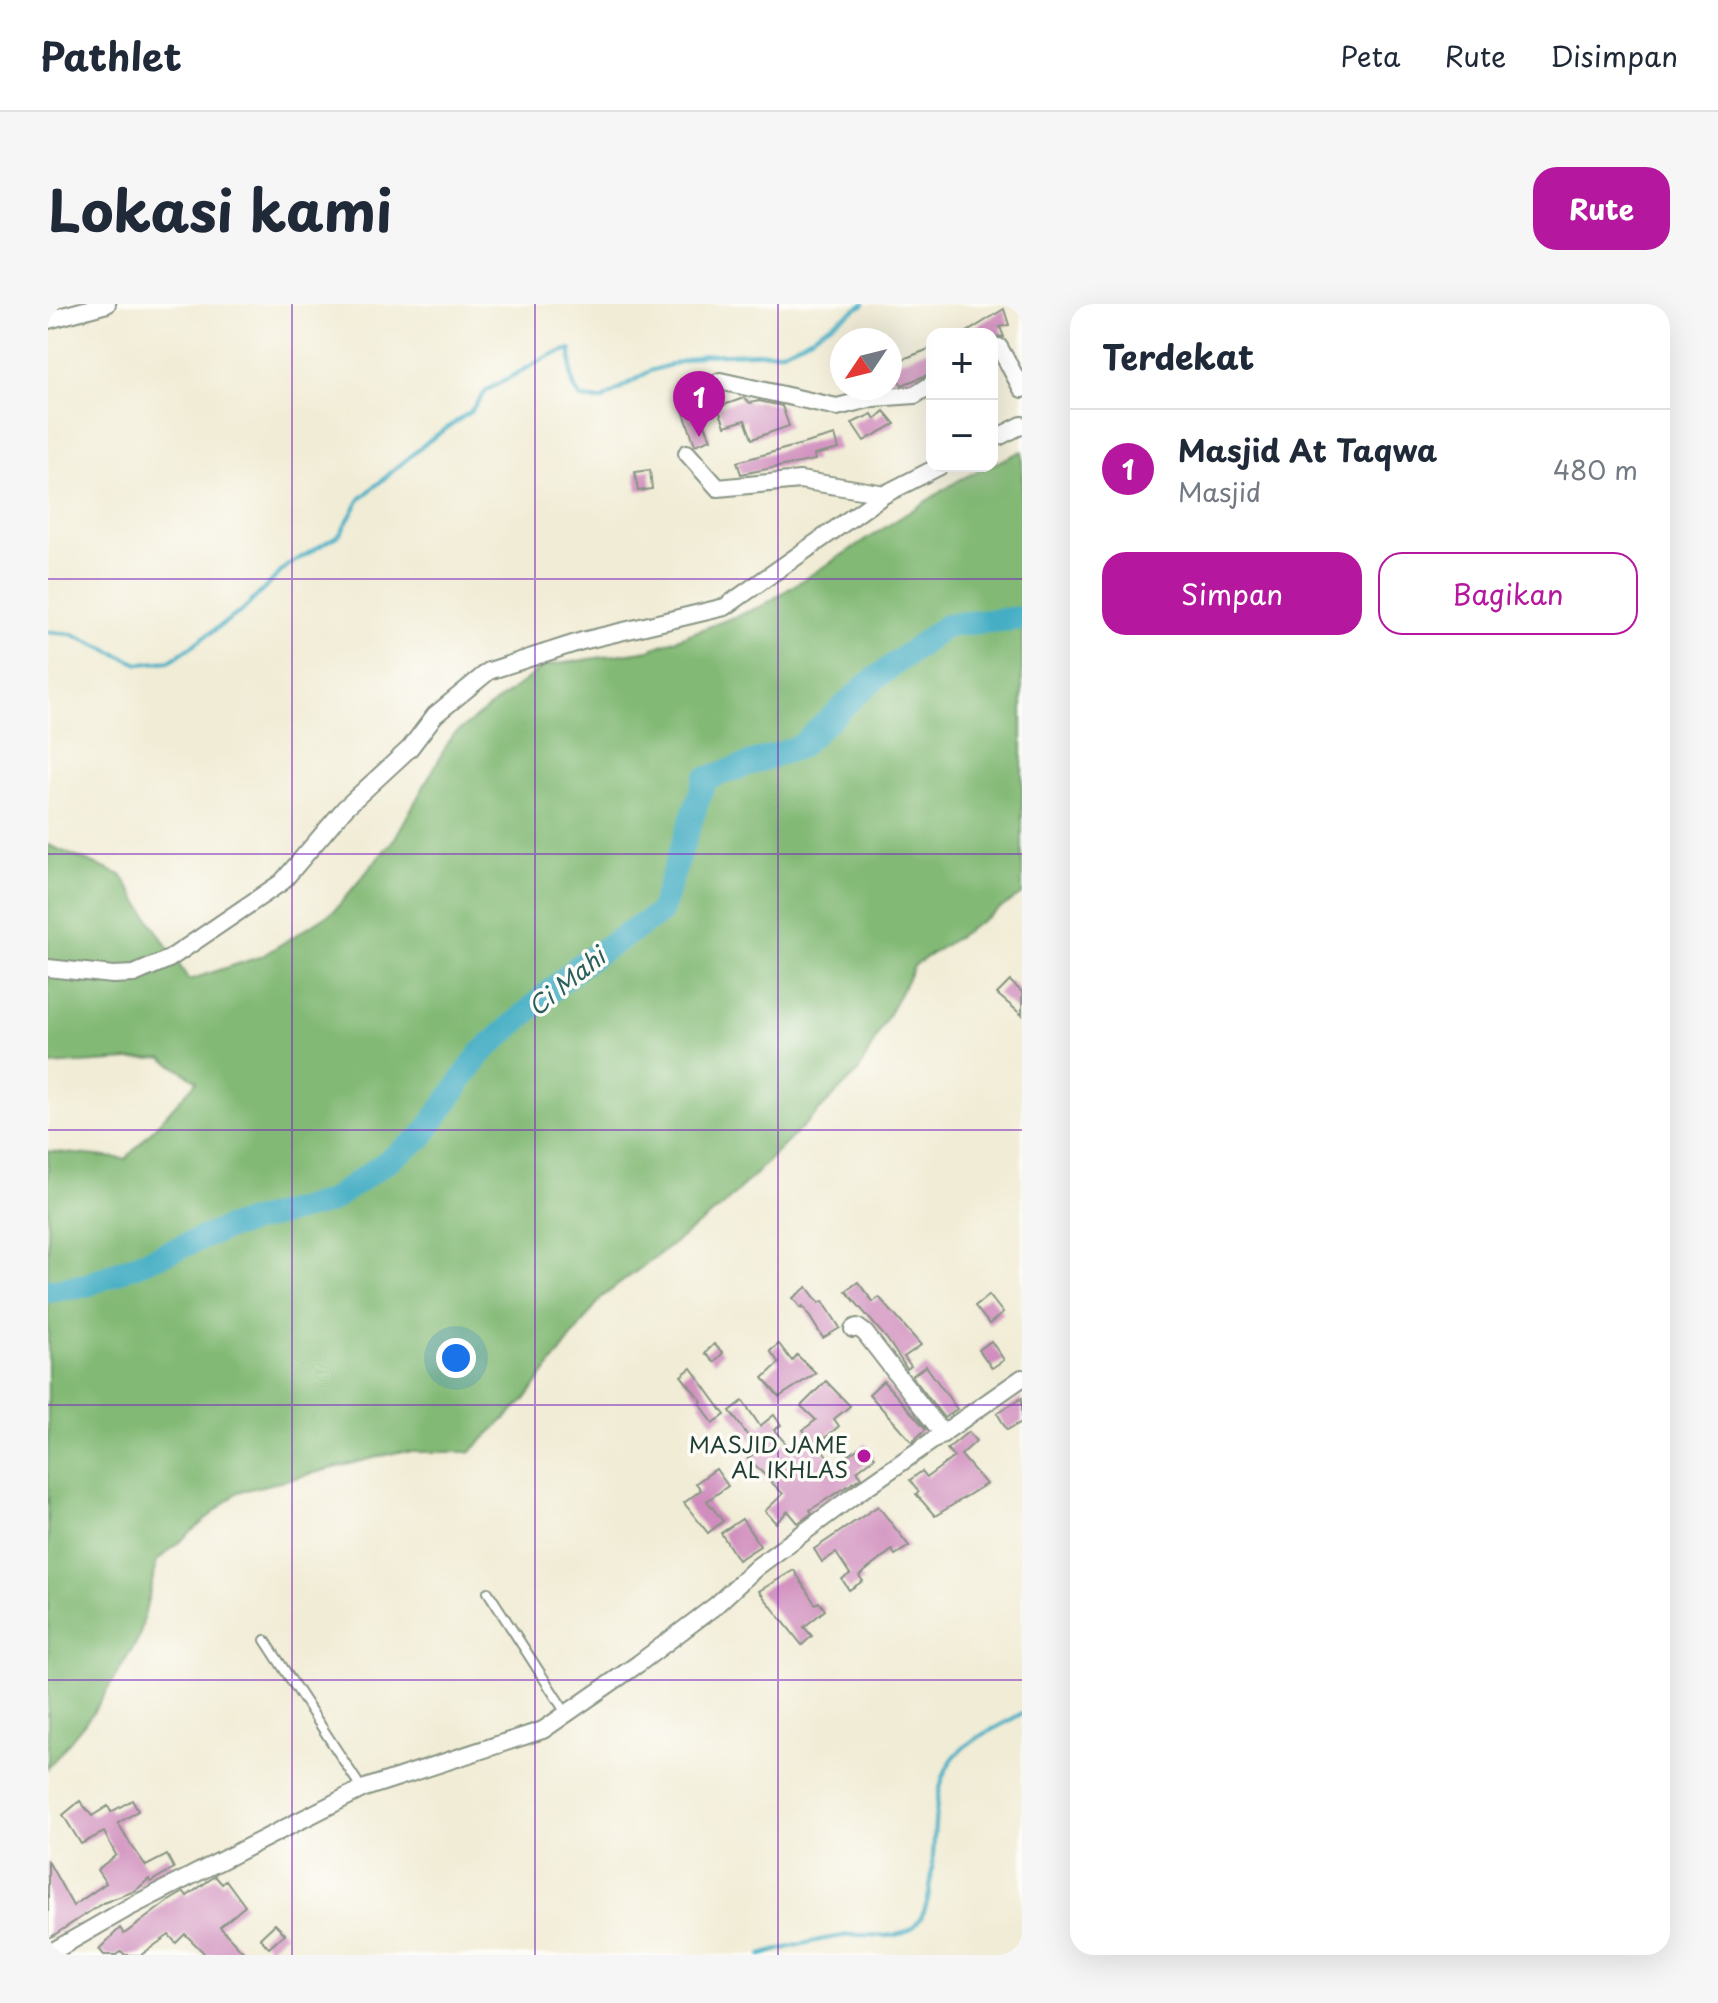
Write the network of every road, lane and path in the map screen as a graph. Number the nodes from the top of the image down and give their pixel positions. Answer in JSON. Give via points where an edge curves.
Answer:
{"nodes":[{"id":1,"x":107,"y":304,"type":"edge"},
{"id":2,"x":48,"y":320,"type":"edge"},
{"id":3,"x":998,"y":347,"type":"edge"},
{"id":4,"x":720,"y":381,"type":"dead end"},
{"id":5,"x":926,"y":388,"type":"edge"},
{"id":6,"x":1022,"y":389,"type":"edge"},
{"id":7,"x":1022,"y":425,"type":"edge"},
{"id":8,"x":998,"y":437,"type":"edge"},
{"id":9,"x":687,"y":453,"type":"dead end"},
{"id":10,"x":928,"y":472,"type":"edge"},
{"id":11,"x":885,"y":494,"type":"junction"},
{"id":12,"x":48,"y":968,"type":"edge"},
{"id":13,"x":853,"y":1329,"type":"dead end"},
{"id":14,"x":1022,"y":1378,"type":"edge"},
{"id":15,"x":943,"y":1434,"type":"junction"},
{"id":16,"x":488,"y":1592,"type":"dead end"},
{"id":17,"x":265,"y":1640,"type":"dead end"},
{"id":18,"x":566,"y":1714,"type":"junction"},
{"id":19,"x":362,"y":1789,"type":"junction"},
{"id":20,"x":48,"y":1954,"type":"edge"}],
"edges":[{"from":1,"to":2,"type":"street"},
{"from":3,"to":6,"type":"street"},
{"from":4,"to":5,"type":"street","via":[[837,407],[915,395]]},
{"from":7,"to":8,"type":"street"},
{"from":9,"to":11,"type":"street","via":[[718,488],[800,480]]},
{"from":10,"to":11,"type":"street"},
{"from":11,"to":12,"type":"street","via":[[725,607],[582,641],[489,671],[435,715],[282,882],[169,959],[134,974]]},
{"from":13,"to":15,"type":"street","via":[[865,1333]]},
{"from":14,"to":15,"type":"street"},
{"from":15,"to":18,"type":"street","via":[[757,1567],[715,1606]]},
{"from":16,"to":18,"type":"lane"},
{"from":17,"to":19,"type":"lane"},
{"from":18,"to":19,"type":"street","via":[[524,1739]]},
{"from":19,"to":20,"type":"street"}]}
